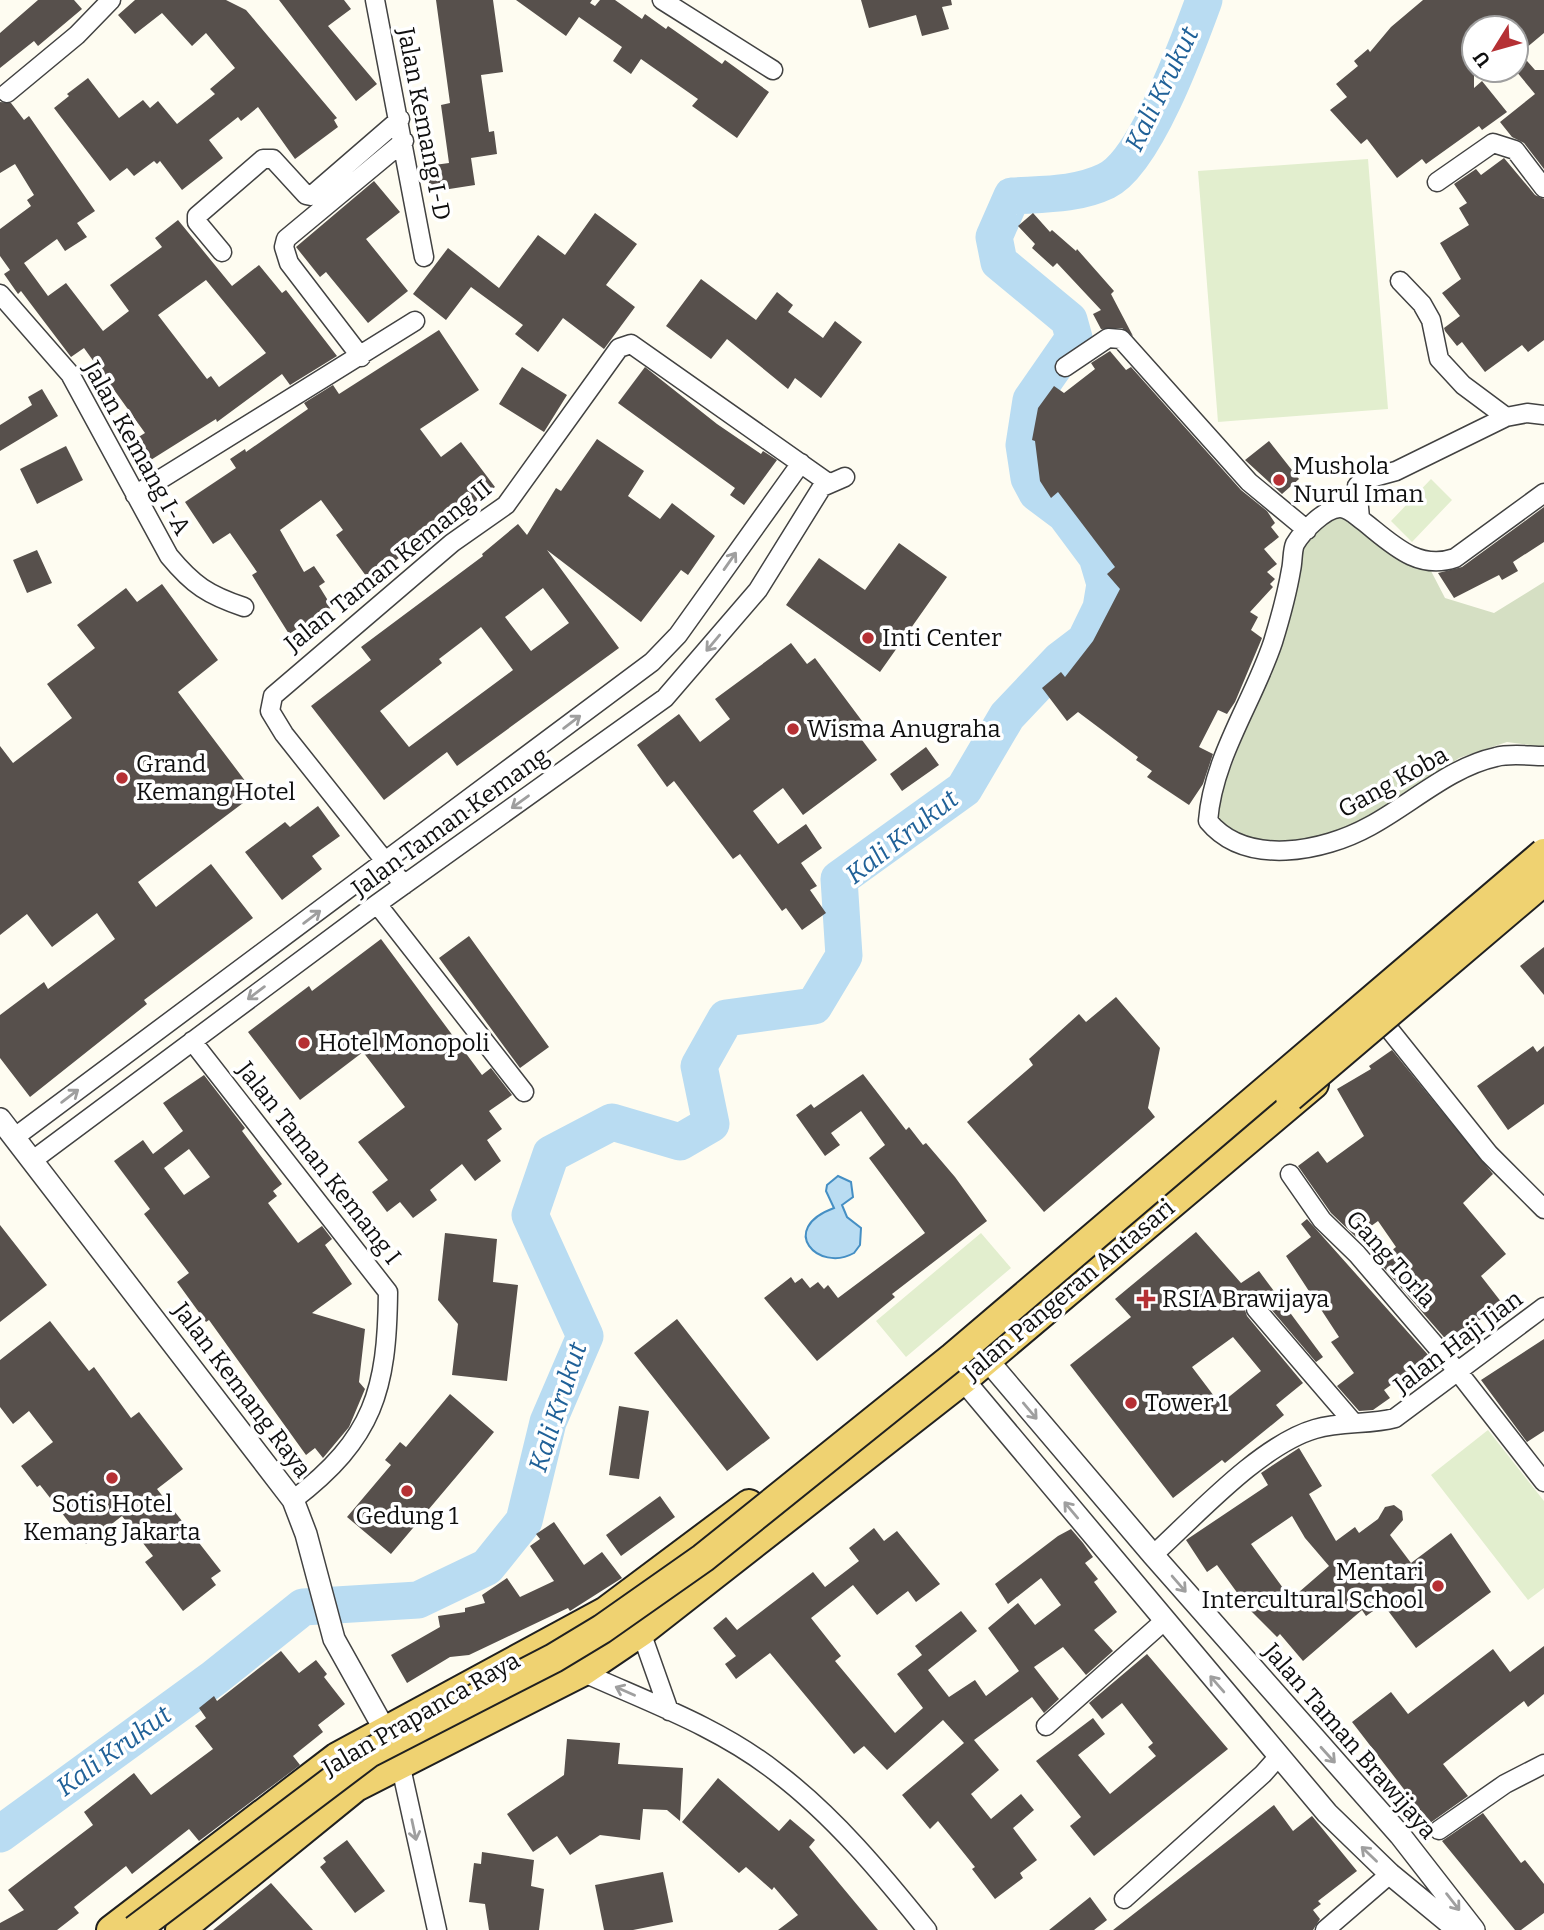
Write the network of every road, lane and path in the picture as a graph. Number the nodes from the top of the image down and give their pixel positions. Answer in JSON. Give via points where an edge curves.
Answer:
{"nodes":[{"id":1,"x":111,"y":0,"type":"edge"},
{"id":2,"x":375,"y":0,"type":"edge"},
{"id":3,"x":662,"y":0,"type":"edge"},
{"id":4,"x":774,"y":70,"type":"dead end"},
{"id":5,"x":7,"y":93,"type":"dead end"},
{"id":6,"x":400,"y":118,"type":"junction"},
{"id":7,"x":404,"y":141,"type":"junction"},
{"id":8,"x":1437,"y":182,"type":"dead end"},
{"id":9,"x":1544,"y":188,"type":"edge"},
{"id":10,"x":222,"y":252,"type":"dead end"},
{"id":11,"x":424,"y":257,"type":"dead end"},
{"id":12,"x":1401,"y":281,"type":"dead end"},
{"id":13,"x":0,"y":294,"type":"edge"},
{"id":14,"x":415,"y":321,"type":"dead end"},
{"id":15,"x":361,"y":357,"type":"junction"},
{"id":16,"x":1065,"y":367,"type":"dead end"},
{"id":17,"x":1544,"y":415,"type":"edge"},
{"id":18,"x":1506,"y":417,"type":"junction"},
{"id":19,"x":800,"y":463,"type":"junction"},
{"id":20,"x":845,"y":477,"type":"dead end"},
{"id":21,"x":827,"y":482,"type":"junction"},
{"id":22,"x":1544,"y":493,"type":"edge"},
{"id":23,"x":135,"y":495,"type":"junction"},
{"id":24,"x":1360,"y":518,"type":"junction"},
{"id":25,"x":1307,"y":530,"type":"junction"},
{"id":26,"x":244,"y":607,"type":"dead end"},
{"id":27,"x":1544,"y":757,"type":"edge"},
{"id":28,"x":1544,"y":841,"type":"edge"},
{"id":29,"x":1544,"y":853,"type":"edge"},
{"id":30,"x":386,"y":861,"type":"junction"},
{"id":31,"x":1544,"y":881,"type":"edge"},
{"id":32,"x":404,"y":885,"type":"junction"},
{"id":33,"x":1544,"y":891,"type":"edge"},
{"id":34,"x":377,"y":904,"type":"junction"},
{"id":35,"x":272,"y":946,"type":"junction"},
{"id":36,"x":290,"y":968,"type":"junction"},
{"id":37,"x":1385,"y":1024,"type":"junction"},
{"id":38,"x":192,"y":1041,"type":"junction"},
{"id":39,"x":524,"y":1091,"type":"dead end"},
{"id":40,"x":0,"y":1119,"type":"edge"},
{"id":41,"x":15,"y":1137,"type":"junction"},
{"id":42,"x":33,"y":1160,"type":"junction"},
{"id":43,"x":1290,"y":1174,"type":"dead end"},
{"id":44,"x":1544,"y":1209,"type":"edge"},
{"id":45,"x":1544,"y":1307,"type":"edge"},
{"id":46,"x":1256,"y":1309,"type":"dead end"},
{"id":47,"x":965,"y":1333,"type":"junction"},
{"id":48,"x":942,"y":1353,"type":"junction"},
{"id":49,"x":987,"y":1359,"type":"junction"},
{"id":50,"x":1459,"y":1373,"type":"junction"},
{"id":51,"x":963,"y":1380,"type":"junction"},
{"id":52,"x":1353,"y":1422,"type":"junction"},
{"id":53,"x":1544,"y":1482,"type":"edge"},
{"id":54,"x":293,"y":1500,"type":"junction"},
{"id":55,"x":1153,"y":1555,"type":"junction"},
{"id":56,"x":606,"y":1611,"type":"joint"},
{"id":57,"x":1163,"y":1622,"type":"junction"},
{"id":58,"x":641,"y":1632,"type":"junction"},
{"id":59,"x":582,"y":1672,"type":"junction"},
{"id":60,"x":669,"y":1711,"type":"junction"},
{"id":61,"x":1046,"y":1726,"type":"dead end"},
{"id":62,"x":386,"y":1728,"type":"junction"},
{"id":63,"x":1279,"y":1756,"type":"junction"},
{"id":64,"x":400,"y":1763,"type":"junction"},
{"id":65,"x":1544,"y":1764,"type":"edge"},
{"id":66,"x":1439,"y":1830,"type":"dead end"},
{"id":67,"x":1400,"y":1835,"type":"junction"},
{"id":68,"x":1390,"y":1874,"type":"junction"},
{"id":69,"x":1124,"y":1899,"type":"dead end"},
{"id":70,"x":111,"y":1930,"type":"edge"},
{"id":71,"x":135,"y":1930,"type":"edge"},
{"id":72,"x":159,"y":1930,"type":"edge"},
{"id":73,"x":180,"y":1930,"type":"edge"},
{"id":74,"x":437,"y":1930,"type":"edge"},
{"id":75,"x":927,"y":1930,"type":"edge"},
{"id":76,"x":1325,"y":1930,"type":"edge"},
{"id":77,"x":1458,"y":1930,"type":"edge"},
{"id":78,"x":1474,"y":1930,"type":"edge"}],
"edges":[{"from":1,"to":5,"type":"street"},
{"from":2,"to":6,"type":"street","name":"Jalan Kemang I-D"},
{"from":3,"to":4,"type":"street"},
{"from":6,"to":7,"type":"street","name":"Jalan Kemang I-D"},
{"from":6,"to":10,"type":"street","via":[[311,196],[273,159],[263,159],[197,216]]},
{"from":7,"to":11,"type":"street","name":"Jalan Kemang I-D"},
{"from":7,"to":15,"type":"street","via":[[286,239],[284,247],[289,264]]},
{"from":8,"to":9,"type":"street","via":[[1493,143],[1515,150]]},
{"from":12,"to":18,"type":"street","via":[[1431,320],[1439,359],[1463,385]]},
{"from":13,"to":23,"type":"street","name":"Jalan Kemang I-A","via":[[70,374]]},
{"from":14,"to":15,"type":"street"},
{"from":15,"to":23,"type":"street"},
{"from":16,"to":25,"type":"street","via":[[1108,338],[1121,339],[1249,482]]},
{"from":17,"to":18,"type":"street"},
{"from":18,"to":24,"type":"street","via":[[1396,471],[1363,480],[1357,486]]},
{"from":19,"to":21,"type":"street","name":"Jalan Taman Kemang II"},
{"from":30,"to":19,"type":"street","name":"Jalan Taman Kemang","one_way":true,"via":[[652,662],[678,635]]},
{"from":19,"to":30,"type":"street","name":"Jalan Taman Kemang II","via":[[631,344],[619,348],[506,505],[452,543],[273,696],[270,711],[284,734]]},
{"from":20,"to":21,"type":"street"},
{"from":21,"to":32,"type":"street","name":"Jalan Taman Kemang","one_way":true,"via":[[758,590],[679,685]]},
{"from":22,"to":24,"type":"street","via":[[1455,558],[1438,563],[1423,562],[1398,548]]},
{"from":23,"to":26,"type":"street","name":"Jalan Kemang I-A","via":[[169,556],[188,579],[212,597]]},
{"from":24,"to":25,"type":"street","via":[[1340,508]]},
{"from":25,"to":27,"type":"street","name":"Gang Koba","via":[[1294,545],[1272,645],[1229,743],[1209,803],[1208,821],[1220,836],[1270,851],[1303,848],[1369,827],[1466,769],[1497,756]]},
{"from":28,"to":47,"type":"main road","name":"Jalan Pangeran Antasari"},
{"from":29,"to":71,"type":"main road","bridge":true,"via":[[953,1357],[703,1558],[554,1658],[369,1753]]},
{"from":30,"to":32,"type":"street","name":"Jalan Taman Kemang II"},
{"from":35,"to":30,"type":"street","name":"Jalan Taman Kemang","one_way":true},
{"from":31,"to":72,"type":"main road","bridge":true,"via":[[1179,1190],[709,1568],[566,1667],[354,1774]]},
{"from":32,"to":34,"type":"street","name":"Jalan Taman Kemang"},
{"from":33,"to":37,"type":"main road","name":"Jalan Pangeran Antasari"},
{"from":34,"to":36,"type":"street","name":"Jalan Taman Kemang"},
{"from":34,"to":39,"type":"street"},
{"from":35,"to":36,"type":"street"},
{"from":41,"to":35,"type":"street","name":"Jalan Taman Kemang","one_way":true},
{"from":36,"to":38,"type":"street","name":"Jalan Taman Kemang","one_way":true},
{"from":37,"to":44,"type":"street","via":[[1489,1154]]},
{"from":37,"to":49,"type":"main road","name":"Jalan Pangeran Antasari"},
{"from":38,"to":42,"type":"street","name":"Jalan Taman Kemang"},
{"from":38,"to":54,"type":"street","name":"Jalan Taman Kemang I","via":[[388,1292],[383,1376],[372,1411],[329,1469]]},
{"from":40,"to":41,"type":"street","name":"Jalan Kemang Raya"},
{"from":41,"to":42,"type":"street","name":"Jalan Kemang Raya"},
{"from":42,"to":54,"type":"street","name":"Jalan Kemang Raya"},
{"from":43,"to":50,"type":"street","name":"Gang Torla","via":[[1322,1220]]},
{"from":45,"to":50,"type":"street","name":"Jalan Haji Jian"},
{"from":46,"to":52,"type":"street"},
{"from":47,"to":48,"type":"main road","name":"Jalan Pangeran Antasari"},
{"from":47,"to":49,"type":"street","name":"Jalan Taman Brawijaya"},
{"from":48,"to":51,"type":"street"},
{"from":48,"to":56,"type":"main road","name":"Jalan Pangeran Antasari"},
{"from":49,"to":51,"type":"main road","name":"Jalan Pangeran Antasari"},
{"from":49,"to":55,"type":"street","name":"Jalan Taman Brawijaya","one_way":true},
{"from":50,"to":52,"type":"street","name":"Jalan Haji Jian","via":[[1395,1418],[1374,1424]]},
{"from":50,"to":53,"type":"street","name":"Gang Torla"},
{"from":57,"to":51,"type":"street","one_way":true},
{"from":51,"to":58,"type":"main road","name":"Jalan Pangeran Antasari"},
{"from":52,"to":55,"type":"street","name":"Jalan Haji Jian","via":[[1318,1428],[1283,1445],[1256,1463]]},
{"from":54,"to":62,"type":"street","name":"Jalan Kemang Raya","via":[[334,1639]]},
{"from":55,"to":67,"type":"street","name":"Jalan Taman Brawijaya","one_way":true},
{"from":56,"to":62,"type":"main road","name":"Jalan Prapanca Raya"},
{"from":57,"to":61,"type":"street"},
{"from":63,"to":57,"type":"street","one_way":true},
{"from":58,"to":59,"type":"main road","name":"Jalan Pangeran Antasari"},
{"from":58,"to":60,"type":"street"},
{"from":60,"to":59,"type":"street","one_way":true},
{"from":59,"to":64,"type":"main road","name":"Jalan Prapanca Raya"},
{"from":60,"to":75,"type":"street","via":[[712,1730],[776,1772],[882,1874]]},
{"from":62,"to":64,"type":"street","name":"Jalan Kemang Raya"},
{"from":62,"to":70,"type":"main road","name":"Jalan Prapanca Raya","via":[[337,1757]]},
{"from":68,"to":63,"type":"street","one_way":true,"via":[[1327,1813]]},
{"from":63,"to":69,"type":"street"},
{"from":64,"to":73,"type":"main road","name":"Jalan Prapanca Raya","via":[[356,1787]]},
{"from":64,"to":74,"type":"street","one_way":true},
{"from":65,"to":66,"type":"street","via":[[1505,1784]]},
{"from":67,"to":68,"type":"street","via":[[1401,1849]]},
{"from":67,"to":78,"type":"street","name":"Jalan Taman Brawijaya","one_way":true},
{"from":68,"to":76,"type":"street"},
{"from":68,"to":77,"type":"street"}]}
